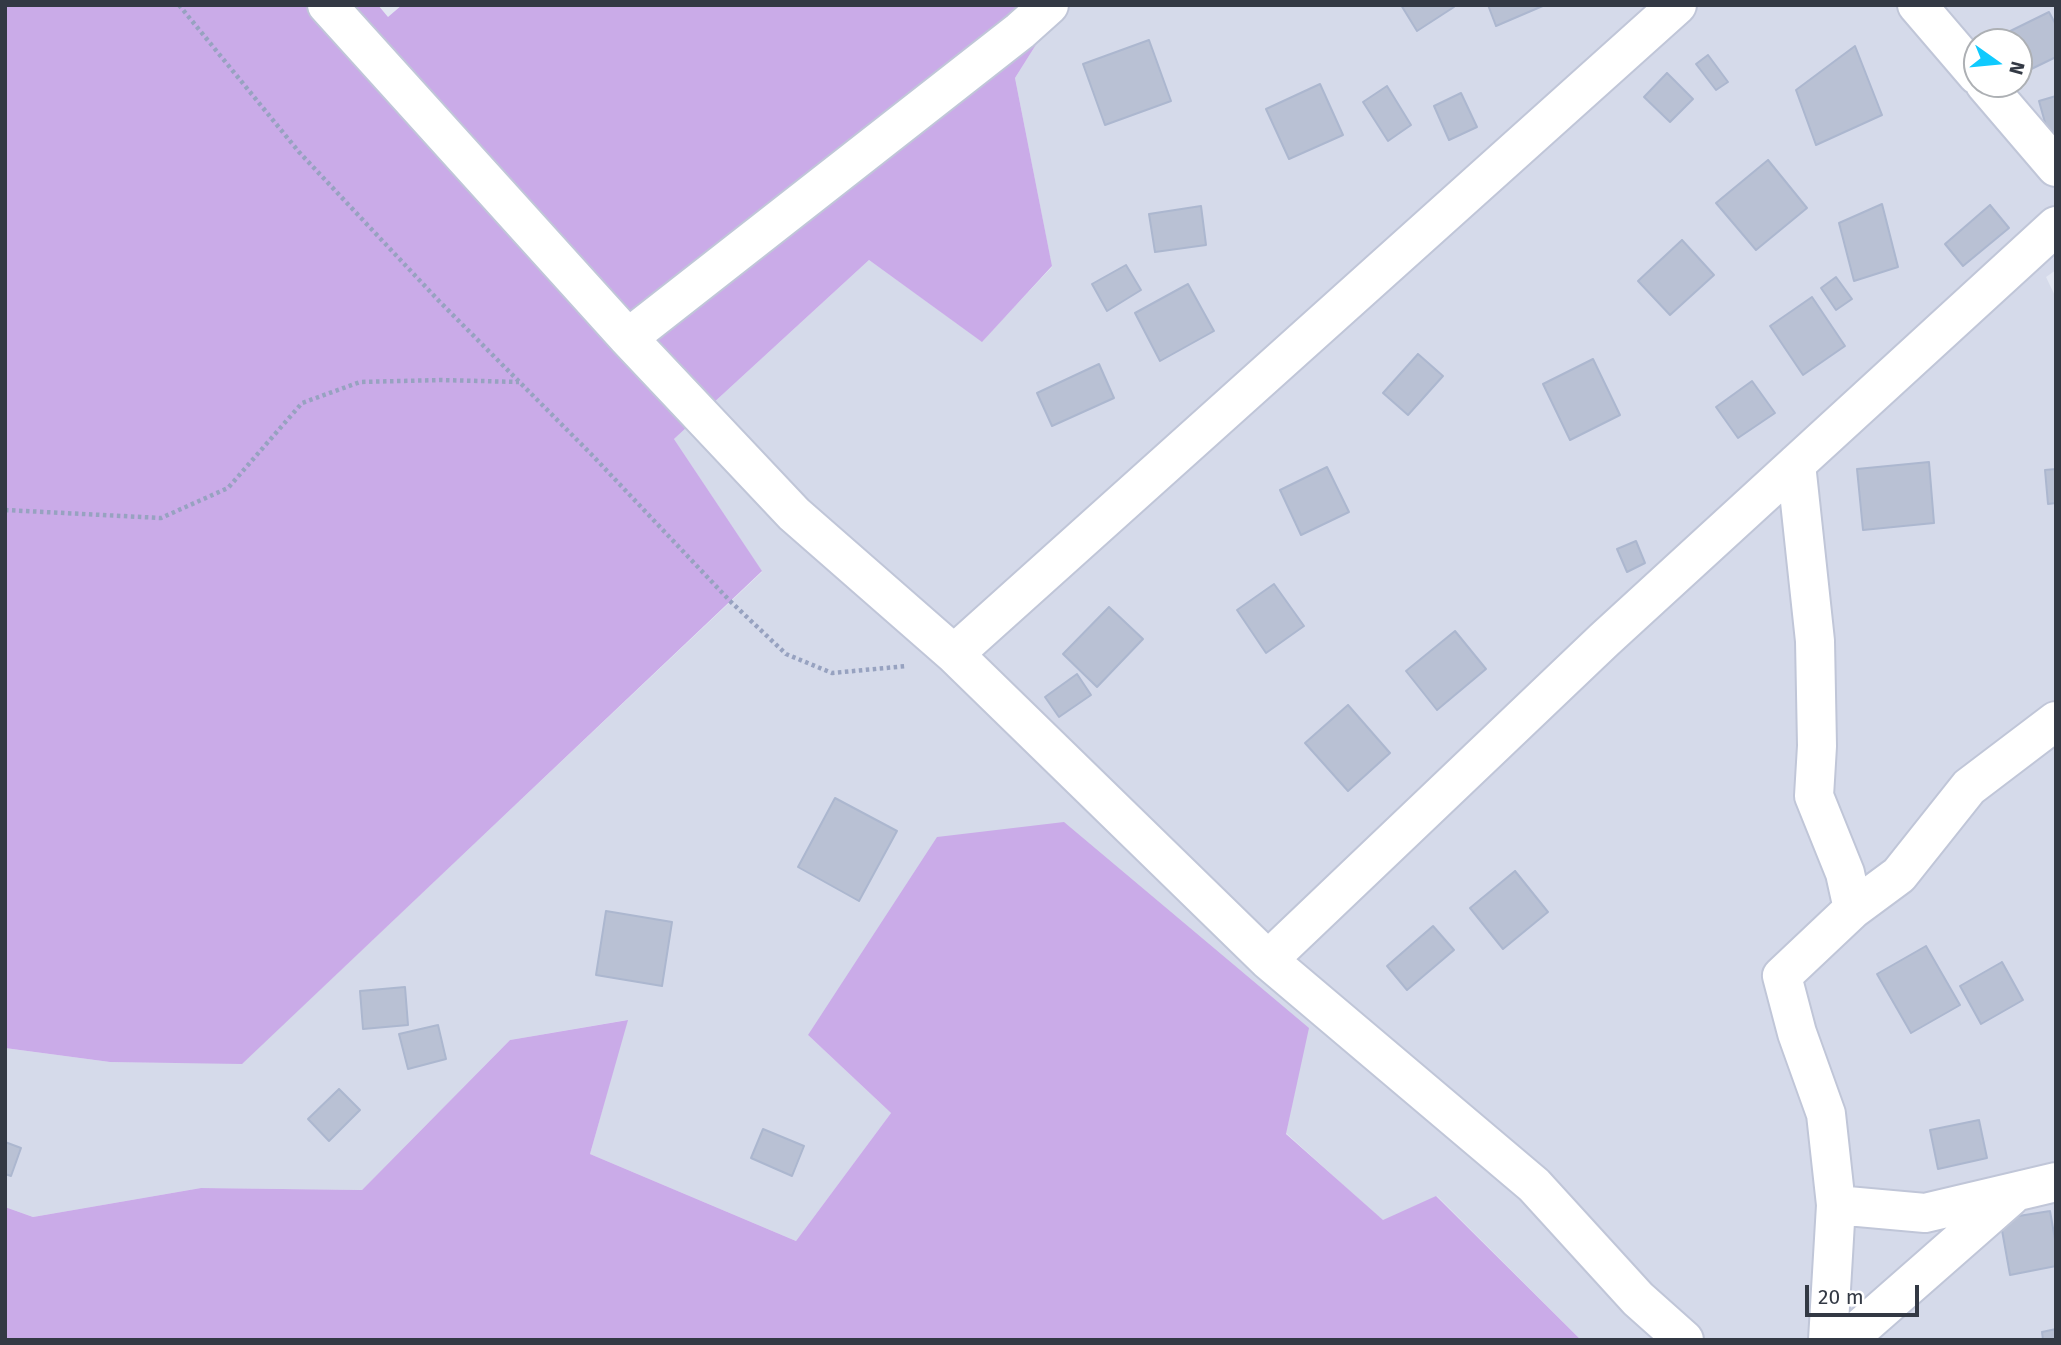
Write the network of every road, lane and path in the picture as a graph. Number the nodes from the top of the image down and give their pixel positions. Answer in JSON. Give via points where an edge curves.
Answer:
{"nodes":[{"id":1,"x":179,"y":5,"type":"edge"},
{"id":2,"x":1049,"y":5,"type":"edge"},
{"id":3,"x":1677,"y":5,"type":"edge"},
{"id":4,"x":1917,"y":5,"type":"edge"},
{"id":5,"x":349,"y":13,"type":"edge"},
{"id":6,"x":1963,"y":59,"type":"edge"},
{"id":7,"x":1997,"y":98,"type":"edge"},
{"id":8,"x":2056,"y":166,"type":"edge"},
{"id":9,"x":2056,"y":226,"type":"edge"},
{"id":10,"x":628,"y":338,"type":"junction"},
{"id":11,"x":520,"y":382,"type":"junction"},
{"id":12,"x":1797,"y":464,"type":"junction"},
{"id":13,"x":5,"y":510,"type":"edge"},
{"id":14,"x":954,"y":654,"type":"junction"},
{"id":15,"x":2056,"y":721,"type":"edge"},
{"id":16,"x":1853,"y":909,"type":"junction"},
{"id":17,"x":1268,"y":960,"type":"junction"},
{"id":18,"x":2056,"y":1182,"type":"edge"},
{"id":19,"x":2014,"y":1193,"type":"junction"},
{"id":20,"x":1836,"y":1205,"type":"junction"},
{"id":21,"x":1684,"y":1340,"type":"edge"},
{"id":22,"x":1828,"y":1340,"type":"edge"},
{"id":23,"x":1847,"y":1340,"type":"edge"}],
"edges":[{"from":1,"to":11,"type":"path","via":[[299,152]]},
{"from":2,"to":10,"type":"street"},
{"from":3,"to":14,"type":"street"},
{"from":4,"to":6,"type":"street"},
{"from":5,"to":10,"type":"street"},
{"from":7,"to":8,"type":"street"},
{"from":9,"to":12,"type":"street"},
{"from":10,"to":14,"type":"street","via":[[794,514]]},
{"from":11,"to":13,"type":"path","via":[[360,382],[302,403],[228,488],[161,518]]},
{"from":11,"to":14,"type":"path","via":[[786,654],[832,673],[902,667]]},
{"from":12,"to":16,"type":"street","via":[[1815,641],[1814,796],[1845,873]]},
{"from":12,"to":17,"type":"street","via":[[1604,640]]},
{"from":14,"to":17,"type":"street"},
{"from":15,"to":16,"type":"street","via":[[1969,787],[1899,875]]},
{"from":16,"to":20,"type":"street","via":[[1782,976],[1826,1114]]},
{"from":17,"to":21,"type":"street","via":[[1534,1185],[1638,1299]]},
{"from":18,"to":19,"type":"street"},
{"from":19,"to":20,"type":"street","via":[[1925,1213]]},
{"from":19,"to":23,"type":"street"},
{"from":20,"to":22,"type":"street"}]}
